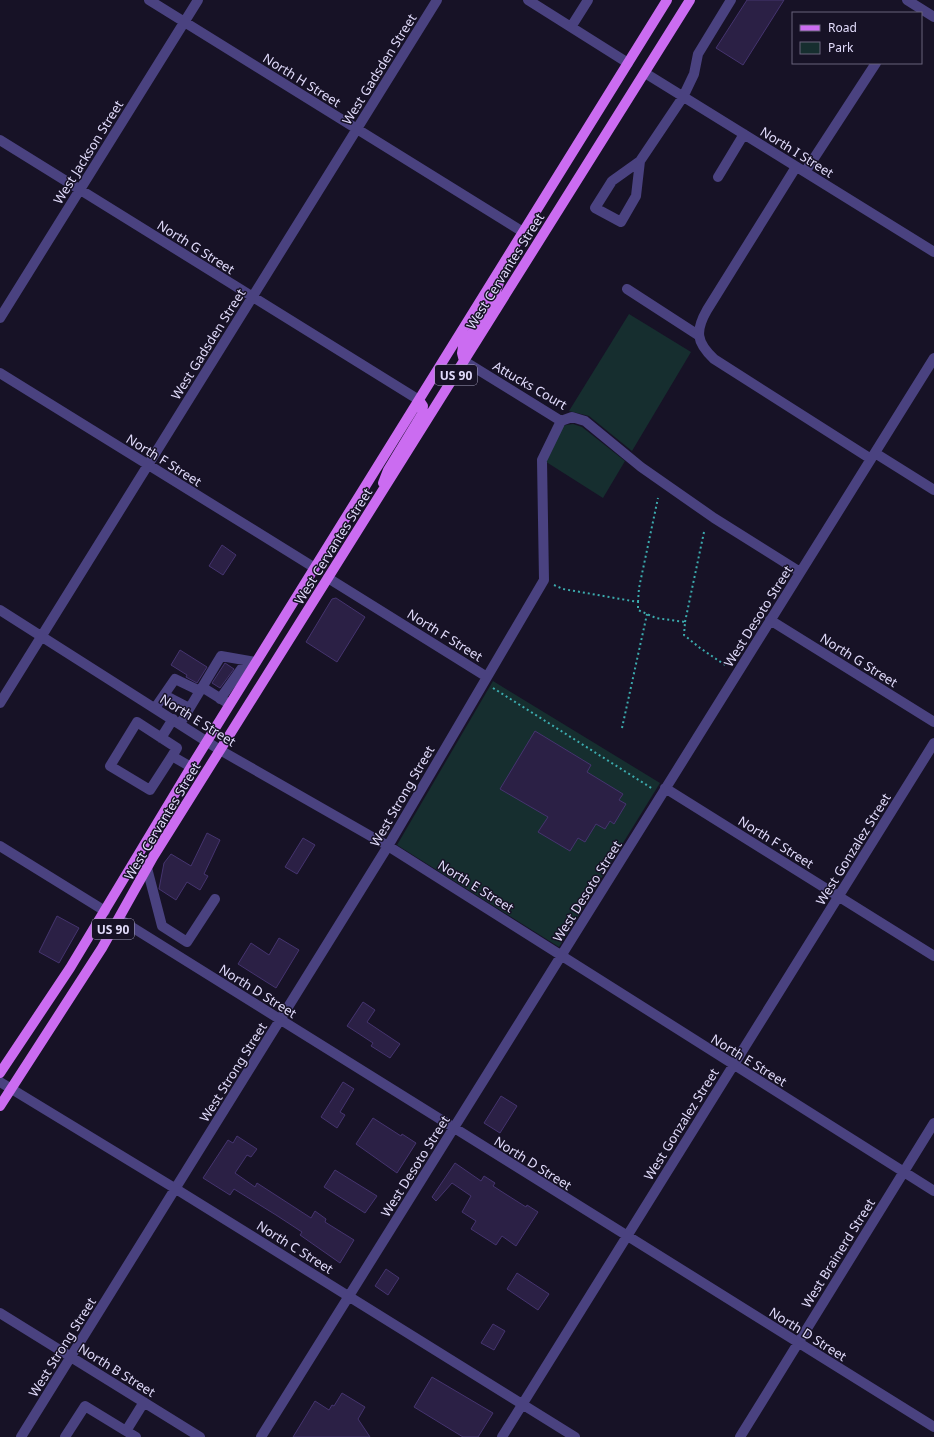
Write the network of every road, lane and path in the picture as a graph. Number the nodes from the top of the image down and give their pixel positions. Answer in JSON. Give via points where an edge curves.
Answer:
{"nodes":[{"id":1,"x":149,"y":0,"type":"edge"},
{"id":2,"x":198,"y":0,"type":"edge"},
{"id":3,"x":438,"y":0,"type":"edge"},
{"id":4,"x":528,"y":0,"type":"edge"},
{"id":5,"x":588,"y":0,"type":"edge"},
{"id":6,"x":667,"y":0,"type":"edge"},
{"id":7,"x":690,"y":0,"type":"edge"},
{"id":8,"x":731,"y":0,"type":"edge"},
{"id":9,"x":912,"y":4,"type":"edge"},
{"id":10,"x":934,"y":17,"type":"edge"},
{"id":11,"x":185,"y":22,"type":"junction"},
{"id":12,"x":571,"y":27,"type":"junction"},
{"id":13,"x":628,"y":63,"type":"junction"},
{"id":14,"x":875,"y":64,"type":"edge"},
{"id":15,"x":646,"y":73,"type":"junction"},
{"id":16,"x":683,"y":97,"type":"junction"},
{"id":17,"x":357,"y":130,"type":"junction"},
{"id":18,"x":744,"y":134,"type":"junction"},
{"id":19,"x":0,"y":140,"type":"edge"},
{"id":20,"x":640,"y":161,"type":"junction"},
{"id":21,"x":801,"y":169,"type":"junction"},
{"id":22,"x":718,"y":177,"type":"dead end"},
{"id":23,"x":80,"y":190,"type":"junction"},
{"id":24,"x":523,"y":232,"type":"junction"},
{"id":25,"x":934,"y":252,"type":"edge"},
{"id":26,"x":502,"y":266,"type":"junction"},
{"id":27,"x":627,"y":289,"type":"dead end"},
{"id":28,"x":253,"y":297,"type":"junction"},
{"id":29,"x":0,"y":318,"type":"edge"},
{"id":30,"x":698,"y":335,"type":"junction"},
{"id":31,"x":934,"y":358,"type":"edge"},
{"id":32,"x":464,"y":361,"type":"junction"},
{"id":33,"x":0,"y":373,"type":"edge"},
{"id":34,"x":419,"y":400,"type":"junction"},
{"id":35,"x":561,"y":421,"type":"junction"},
{"id":36,"x":873,"y":456,"type":"junction"},
{"id":37,"x":148,"y":466,"type":"junction"},
{"id":38,"x":934,"y":490,"type":"edge"},
{"id":39,"x":381,"y":494,"type":"junction"},
{"id":40,"x":658,"y":498,"type":"dead end"},
{"id":41,"x":704,"y":532,"type":"dead end"},
{"id":42,"x":315,"y":568,"type":"junction"},
{"id":43,"x":800,"y":572,"type":"junction"},
{"id":44,"x":328,"y":578,"type":"junction"},
{"id":45,"x":544,"y":580,"type":"junction"},
{"id":46,"x":638,"y":602,"type":"junction"},
{"id":47,"x":0,"y":610,"type":"edge"},
{"id":48,"x":647,"y":614,"type":"junction"},
{"id":49,"x":770,"y":620,"type":"junction"},
{"id":50,"x":686,"y":622,"type":"junction"},
{"id":51,"x":42,"y":636,"type":"junction"},
{"id":52,"x":252,"y":661,"type":"junction"},
{"id":53,"x":725,"y":665,"type":"dead end"},
{"id":54,"x":485,"y":679,"type":"junction"},
{"id":55,"x":201,"y":689,"type":"junction"},
{"id":56,"x":164,"y":695,"type":"junction"},
{"id":57,"x":220,"y":699,"type":"junction"},
{"id":58,"x":0,"y":703,"type":"edge"},
{"id":59,"x":230,"y":705,"type":"junction"},
{"id":60,"x":155,"y":708,"type":"junction"},
{"id":61,"x":189,"y":708,"type":"junction"},
{"id":62,"x":176,"y":722,"type":"junction"},
{"id":63,"x":934,"y":722,"type":"edge"},
{"id":64,"x":622,"y":728,"type":"dead end"},
{"id":65,"x":161,"y":738,"type":"junction"},
{"id":66,"x":207,"y":741,"type":"junction"},
{"id":67,"x":934,"y":743,"type":"edge"},
{"id":68,"x":220,"y":750,"type":"junction"},
{"id":69,"x":172,"y":756,"type":"junction"},
{"id":70,"x":190,"y":767,"type":"junction"},
{"id":71,"x":663,"y":791,"type":"junction"},
{"id":72,"x":0,"y":846,"type":"edge"},
{"id":73,"x":388,"y":846,"type":"junction"},
{"id":74,"x":147,"y":868,"type":"junction"},
{"id":75,"x":838,"y":896,"type":"junction"},
{"id":76,"x":215,"y":899,"type":"dead end"},
{"id":77,"x":105,"y":911,"type":"junction"},
{"id":78,"x":119,"y":919,"type":"junction"},
{"id":79,"x":173,"y":933,"type":"junction"},
{"id":80,"x":164,"y":948,"type":"junction"},
{"id":81,"x":562,"y":956,"type":"junction"},
{"id":82,"x":934,"y":956,"type":"edge"},
{"id":83,"x":280,"y":1021,"type":"junction"},
{"id":84,"x":733,"y":1066,"type":"junction"},
{"id":85,"x":0,"y":1073,"type":"edge"},
{"id":86,"x":0,"y":1082,"type":"edge"},
{"id":87,"x":11,"y":1089,"type":"junction"},
{"id":88,"x":0,"y":1106,"type":"edge"},
{"id":89,"x":934,"y":1124,"type":"edge"},
{"id":90,"x":453,"y":1128,"type":"junction"},
{"id":91,"x":903,"y":1172,"type":"junction"},
{"id":92,"x":176,"y":1189,"type":"junction"},
{"id":93,"x":934,"y":1191,"type":"edge"},
{"id":94,"x":627,"y":1236,"type":"junction"},
{"id":95,"x":349,"y":1296,"type":"junction"},
{"id":96,"x":0,"y":1313,"type":"edge"},
{"id":97,"x":798,"y":1343,"type":"junction"},
{"id":98,"x":71,"y":1357,"type":"junction"},
{"id":99,"x":144,"y":1402,"type":"junction"},
{"id":100,"x":522,"y":1404,"type":"junction"},
{"id":101,"x":934,"y":1427,"type":"edge"},
{"id":102,"x":126,"y":1431,"type":"junction"},
{"id":103,"x":21,"y":1437,"type":"edge"},
{"id":104,"x":65,"y":1437,"type":"edge"},
{"id":105,"x":136,"y":1437,"type":"edge"},
{"id":106,"x":200,"y":1437,"type":"edge"},
{"id":107,"x":261,"y":1437,"type":"edge"},
{"id":108,"x":502,"y":1437,"type":"edge"},
{"id":109,"x":575,"y":1437,"type":"edge"},
{"id":110,"x":740,"y":1437,"type":"edge"}],
"edges":[{"from":1,"to":11,"type":"street","name":"North H Street"},
{"from":2,"to":11,"type":"street","name":"West Jackson Street"},
{"from":3,"to":17,"type":"street","name":"West Gadsden Street"},
{"from":4,"to":12,"type":"street"},
{"from":5,"to":12,"type":"street"},
{"from":6,"to":13,"type":"main road","name":"West Cervantes Street","number":"US 90"},
{"from":7,"to":15,"type":"main road","name":"West Cervantes Street","number":"US 90"},
{"from":8,"to":16,"type":"street","via":[[698,54],[694,74]]},
{"from":9,"to":10,"type":"street"},
{"from":11,"to":17,"type":"street","name":"North H Street"},
{"from":11,"to":23,"type":"street","name":"West Jackson Street"},
{"from":12,"to":13,"type":"street"},
{"from":13,"to":24,"type":"main road","name":"West Cervantes Street","number":"US 90"},
{"from":14,"to":21,"type":"street"},
{"from":15,"to":16,"type":"street","name":"North I Street"},
{"from":15,"to":32,"type":"main road","name":"West Cervantes Street","number":"US 90"},
{"from":16,"to":18,"type":"street","name":"North I Street"},
{"from":16,"to":20,"type":"street"},
{"from":17,"to":24,"type":"street","name":"North H Street"},
{"from":17,"to":28,"type":"street","name":"West Gadsden Street"},
{"from":18,"to":21,"type":"street","name":"North I Street"},
{"from":18,"to":22,"type":"street"},
{"from":19,"to":23,"type":"street","name":"North G Street"},
{"from":20,"to":20,"type":"street","via":[[636,196],[621,222],[596,208],[612,180]]},
{"from":21,"to":25,"type":"street","name":"North I Street"},
{"from":21,"to":30,"type":"street","via":[[707,310],[701,320]]},
{"from":23,"to":28,"type":"street","name":"North G Street"},
{"from":23,"to":29,"type":"street","name":"West Jackson Street"},
{"from":24,"to":26,"type":"main road","name":"West Cervantes Street","number":"US 90"},
{"from":26,"to":32,"type":"main road","via":[[501,283],[495,296],[463,346]]},
{"from":26,"to":34,"type":"main road","name":"West Cervantes Street","number":"US 90"},
{"from":27,"to":30,"type":"street"},
{"from":28,"to":34,"type":"street","name":"North G Street"},
{"from":28,"to":37,"type":"street","name":"West Gadsden Street"},
{"from":30,"to":36,"type":"street","via":[[706,352],[714,359]]},
{"from":31,"to":36,"type":"street","name":"West Desoto Street"},
{"from":32,"to":35,"type":"street","name":"Attucks Court"},
{"from":32,"to":39,"type":"main road","name":"West Cervantes Street","number":"US 90"},
{"from":33,"to":37,"type":"street","name":"North F Street"},
{"from":34,"to":39,"type":"main road","via":[[423,406],[422,414],[388,470]]},
{"from":34,"to":42,"type":"main road","name":"West Cervantes Street","number":"US 90"},
{"from":35,"to":43,"type":"street","name":"Attucks Court","via":[[572,417],[585,421],[641,467],[714,518]]},
{"from":35,"to":45,"type":"street","via":[[542,460]]},
{"from":36,"to":38,"type":"street"},
{"from":36,"to":43,"type":"street","name":"West Desoto Street"},
{"from":37,"to":42,"type":"street","name":"North F Street"},
{"from":37,"to":51,"type":"street","name":"West Gadsden Street"},
{"from":39,"to":44,"type":"main road","name":"West Cervantes Street","number":"US 90"},
{"from":40,"to":46,"type":"path"},
{"from":41,"to":50,"type":"path"},
{"from":42,"to":52,"type":"main road","name":"West Cervantes Street","number":"US 90"},
{"from":43,"to":49,"type":"street","name":"West Desoto Street"},
{"from":44,"to":54,"type":"street","name":"North F Street"},
{"from":44,"to":68,"type":"main road","name":"West Cervantes Street","number":"US 90"},
{"from":45,"to":46,"type":"path","via":[[563,588]]},
{"from":45,"to":54,"type":"street","name":"West Strong Street"},
{"from":46,"to":48,"type":"path","via":[[638,610]]},
{"from":47,"to":51,"type":"street","name":"North E Street"},
{"from":48,"to":50,"type":"path","via":[[656,618]]},
{"from":48,"to":64,"type":"path"},
{"from":49,"to":63,"type":"street","name":"North G Street"},
{"from":49,"to":71,"type":"street","name":"West Desoto Street"},
{"from":50,"to":53,"type":"path","via":[[684,635]]},
{"from":51,"to":58,"type":"street","name":"West Gadsden Street"},
{"from":51,"to":60,"type":"street","name":"North E Street"},
{"from":52,"to":55,"type":"street","via":[[221,656]]},
{"from":52,"to":57,"type":"street"},
{"from":52,"to":59,"type":"main road","name":"West Cervantes Street","number":"US 90"},
{"from":54,"to":71,"type":"path"},
{"from":54,"to":73,"type":"street","name":"West Strong Street"},
{"from":55,"to":56,"type":"street","via":[[175,679]]},
{"from":55,"to":57,"type":"street"},
{"from":55,"to":61,"type":"street"},
{"from":56,"to":60,"type":"street"},
{"from":56,"to":61,"type":"street"},
{"from":57,"to":59,"type":"street"},
{"from":59,"to":66,"type":"main road","name":"West Cervantes Street","number":"US 90"},
{"from":60,"to":62,"type":"street","name":"North E Street"},
{"from":61,"to":62,"type":"street"},
{"from":62,"to":65,"type":"street"},
{"from":62,"to":66,"type":"street","name":"North E Street"},
{"from":65,"to":69,"type":"street","via":[[177,748]]},
{"from":65,"to":69,"type":"street","via":[[137,722],[110,766],[150,790]]},
{"from":66,"to":68,"type":"street","name":"North E Street"},
{"from":66,"to":70,"type":"main road","name":"West Cervantes Street","number":"US 90"},
{"from":67,"to":75,"type":"street","name":"West Gonzalez Street"},
{"from":68,"to":73,"type":"street","name":"North E Street"},
{"from":68,"to":74,"type":"main road","name":"West Cervantes Street","number":"US 90"},
{"from":69,"to":70,"type":"street"},
{"from":70,"to":77,"type":"main road","name":"West Cervantes Street","number":"US 90"},
{"from":71,"to":75,"type":"street","name":"North F Street"},
{"from":71,"to":81,"type":"street","name":"West Desoto Street"},
{"from":72,"to":77,"type":"street"},
{"from":73,"to":81,"type":"street","name":"North E Street"},
{"from":73,"to":83,"type":"street","name":"West Strong Street"},
{"from":74,"to":78,"type":"main road","name":"West Cervantes Street","number":"US 90"},
{"from":74,"to":79,"type":"street","via":[[162,926]]},
{"from":75,"to":82,"type":"street","name":"North F Street"},
{"from":75,"to":84,"type":"street","name":"West Gonzalez Street"},
{"from":76,"to":79,"type":"street","via":[[187,942]]},
{"from":77,"to":85,"type":"main road","name":"West Cervantes Street","number":"US 90"},
{"from":78,"to":80,"type":"street","name":"North D Street"},
{"from":78,"to":87,"type":"main road","name":"West Cervantes Street","number":"US 90"},
{"from":79,"to":80,"type":"street"},
{"from":80,"to":83,"type":"street","name":"North D Street"},
{"from":81,"to":84,"type":"street","name":"North E Street"},
{"from":81,"to":90,"type":"street","name":"West Desoto Street"},
{"from":83,"to":90,"type":"street","name":"North D Street"},
{"from":83,"to":92,"type":"street","name":"West Strong Street"},
{"from":84,"to":91,"type":"street","name":"North E Street"},
{"from":84,"to":94,"type":"street","name":"West Gonzalez Street"},
{"from":86,"to":87,"type":"street","name":"North C Street"},
{"from":87,"to":88,"type":"main road","name":"West Cervantes Street","number":"US 90"},
{"from":87,"to":92,"type":"street","name":"North C Street"},
{"from":89,"to":91,"type":"street","name":"West Brainerd Street"},
{"from":90,"to":94,"type":"street","name":"North D Street"},
{"from":90,"to":95,"type":"street","name":"West Desoto Street"},
{"from":91,"to":93,"type":"street","name":"North E Street"},
{"from":91,"to":97,"type":"street","name":"West Brainerd Street"},
{"from":92,"to":95,"type":"street","name":"North C Street"},
{"from":92,"to":98,"type":"street","name":"West Strong Street"},
{"from":94,"to":97,"type":"street","name":"North D Street"},
{"from":94,"to":100,"type":"street","name":"West Gonzalez Street"},
{"from":95,"to":100,"type":"street","name":"North C Street"},
{"from":95,"to":107,"type":"street","name":"West Desoto Street"},
{"from":96,"to":98,"type":"street","name":"North B Street"},
{"from":97,"to":101,"type":"street","name":"North D Street"},
{"from":97,"to":110,"type":"street","name":"West Brainerd Street"},
{"from":98,"to":99,"type":"street","name":"North B Street"},
{"from":98,"to":103,"type":"street","name":"West Strong Street"},
{"from":99,"to":102,"type":"street"},
{"from":99,"to":106,"type":"street","name":"North B Street"},
{"from":100,"to":108,"type":"street","name":"West Gonzalez Street"},
{"from":100,"to":109,"type":"street","name":"North C Street"},
{"from":102,"to":104,"type":"street","via":[[85,1406]]},
{"from":102,"to":105,"type":"street"}]}
